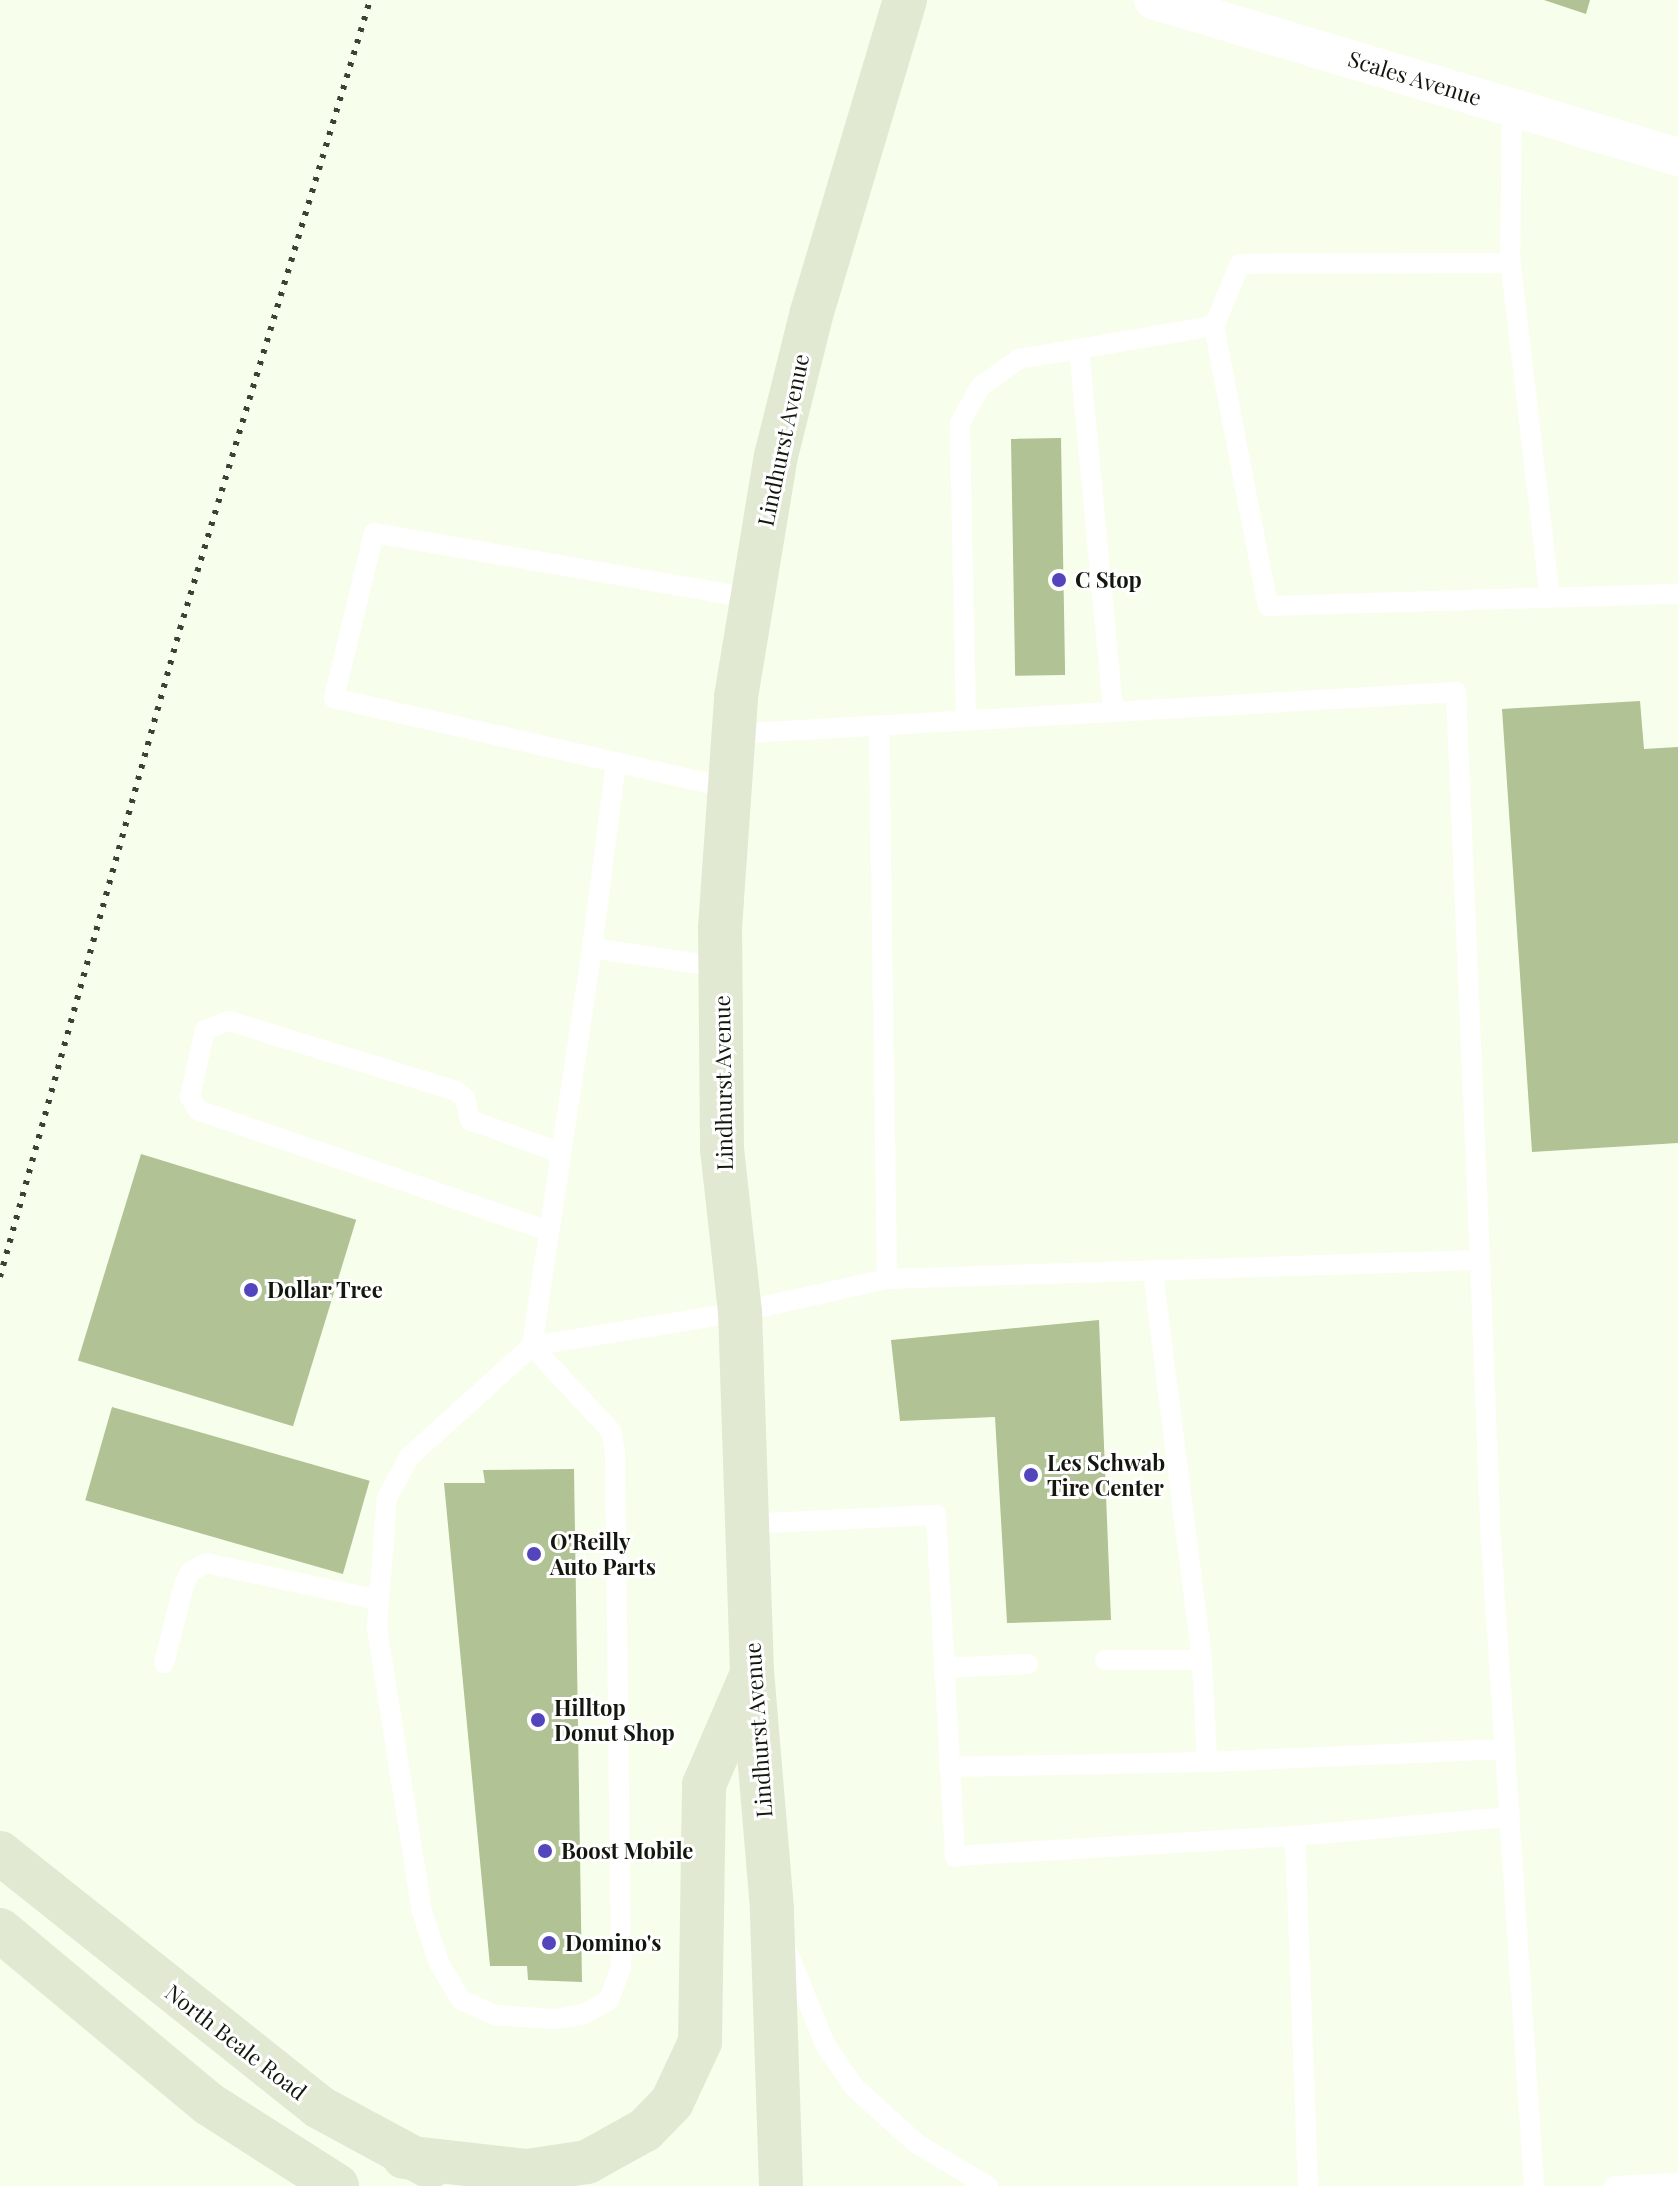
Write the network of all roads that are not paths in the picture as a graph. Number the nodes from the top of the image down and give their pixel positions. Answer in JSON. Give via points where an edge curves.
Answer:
{"nodes":[{"id":1,"x":905,"y":0,"type":"edge"},
{"id":2,"x":1153,"y":0,"type":"edge"},
{"id":3,"x":1512,"y":107,"type":"junction"},
{"id":4,"x":1678,"y":157,"type":"edge"},
{"id":5,"x":1510,"y":258,"type":"junction"},
{"id":6,"x":1214,"y":326,"type":"junction"},
{"id":7,"x":1079,"y":349,"type":"junction"},
{"id":8,"x":1678,"y":594,"type":"edge"},
{"id":9,"x":752,"y":598,"type":"junction"},
{"id":10,"x":1550,"y":598,"type":"junction"},
{"id":11,"x":1113,"y":712,"type":"junction"},
{"id":12,"x":966,"y":720,"type":"junction"},
{"id":13,"x":879,"y":726,"type":"junction"},
{"id":14,"x":733,"y":734,"type":"junction"},
{"id":15,"x":616,"y":763,"type":"junction"},
{"id":16,"x":729,"y":788,"type":"junction"},
{"id":17,"x":592,"y":948,"type":"junction"},
{"id":18,"x":720,"y":967,"type":"junction"},
{"id":19,"x":561,"y":1153,"type":"junction"},
{"id":20,"x":549,"y":1231,"type":"junction"},
{"id":21,"x":1480,"y":1260,"type":"junction"},
{"id":22,"x":1153,"y":1270,"type":"junction"},
{"id":23,"x":887,"y":1279,"type":"junction"},
{"id":24,"x":740,"y":1312,"type":"junction"},
{"id":25,"x":532,"y":1346,"type":"junction"},
{"id":26,"x":747,"y":1524,"type":"junction"},
{"id":27,"x":378,"y":1600,"type":"junction"},
{"id":28,"x":1105,"y":1660,"type":"dead end"},
{"id":29,"x":1202,"y":1660,"type":"junction"},
{"id":30,"x":164,"y":1663,"type":"dead end"},
{"id":31,"x":1028,"y":1664,"type":"dead end"},
{"id":32,"x":944,"y":1668,"type":"junction"},
{"id":33,"x":752,"y":1672,"type":"junction"},
{"id":34,"x":1505,"y":1749,"type":"junction"},
{"id":35,"x":1207,"y":1762,"type":"junction"},
{"id":36,"x":949,"y":1767,"type":"junction"},
{"id":37,"x":1509,"y":1817,"type":"junction"},
{"id":38,"x":1295,"y":1836,"type":"junction"},
{"id":39,"x":0,"y":1853,"type":"edge"},
{"id":40,"x":772,"y":1909,"type":"junction"},
{"id":41,"x":0,"y":1930,"type":"edge"},
{"id":42,"x":209,"y":2104,"type":"junction"},
{"id":43,"x":404,"y":2157,"type":"junction"},
{"id":44,"x":1678,"y":2183,"type":"edge"},
{"id":45,"x":310,"y":2186,"type":"edge"},
{"id":46,"x":337,"y":2186,"type":"edge"},
{"id":47,"x":497,"y":2186,"type":"edge"},
{"id":48,"x":781,"y":2186,"type":"edge"},
{"id":49,"x":988,"y":2186,"type":"edge"},
{"id":50,"x":1308,"y":2186,"type":"edge"},
{"id":51,"x":1534,"y":2186,"type":"edge"},
{"id":52,"x":1614,"y":2186,"type":"edge"}],
"edges":[{"from":1,"to":9,"type":"main road","name":"Lindhurst Avenue","via":[[812,312],[776,456]]},
{"from":2,"to":3,"type":"street","name":"Scales Avenue"},
{"from":3,"to":4,"type":"street","name":"Scales Avenue"},
{"from":3,"to":5,"type":"lane"},
{"from":5,"to":6,"type":"lane","via":[[1510,263],[1240,264]]},
{"from":5,"to":10,"type":"lane"},
{"from":6,"to":7,"type":"lane"},
{"from":6,"to":10,"type":"lane","via":[[1268,606]]},
{"from":7,"to":11,"type":"lane"},
{"from":7,"to":12,"type":"lane","via":[[1019,359],[980,387],[960,423]]},
{"from":8,"to":10,"type":"lane"},
{"from":9,"to":14,"type":"main road","name":"Lindhurst Avenue"},
{"from":9,"to":15,"type":"lane","via":[[374,533],[334,698]]},
{"from":11,"to":12,"type":"lane"},
{"from":11,"to":21,"type":"lane","via":[[1456,692]]},
{"from":12,"to":13,"type":"lane"},
{"from":13,"to":14,"type":"lane"},
{"from":13,"to":23,"type":"lane"},
{"from":14,"to":16,"type":"main road","name":"Lindhurst Avenue"},
{"from":15,"to":16,"type":"lane"},
{"from":15,"to":17,"type":"lane"},
{"from":16,"to":18,"type":"main road","name":"Lindhurst Avenue"},
{"from":17,"to":18,"type":"lane"},
{"from":17,"to":19,"type":"lane"},
{"from":18,"to":24,"type":"main road","name":"Lindhurst Avenue","via":[[722,1149]]},
{"from":19,"to":20,"type":"lane"},
{"from":19,"to":20,"type":"lane","via":[[470,1120],[465,1098],[456,1091],[229,1021],[205,1030],[190,1097],[198,1110]]},
{"from":20,"to":25,"type":"lane"},
{"from":21,"to":22,"type":"lane"},
{"from":21,"to":34,"type":"lane","via":[[1480,1345],[1491,1432],[1491,1540]]},
{"from":22,"to":23,"type":"lane"},
{"from":22,"to":29,"type":"lane"},
{"from":23,"to":24,"type":"lane"},
{"from":24,"to":25,"type":"lane"},
{"from":24,"to":26,"type":"main road","name":"Lindhurst Avenue"},
{"from":25,"to":27,"type":"lane","via":[[409,1457],[387,1498]]},
{"from":25,"to":27,"type":"lane","via":[[614,1440],[621,1967],[609,2000],[585,2014],[553,2019],[475,2010],[461,2000],[439,1963],[422,1912],[377,1627]]},
{"from":26,"to":32,"type":"lane","via":[[936,1515]]},
{"from":26,"to":33,"type":"main road","name":"Lindhurst Avenue"},
{"from":27,"to":30,"type":"lane","via":[[206,1563],[190,1572],[184,1585]]},
{"from":28,"to":29,"type":"lane"},
{"from":29,"to":35,"type":"lane"},
{"from":31,"to":32,"type":"lane"},
{"from":32,"to":36,"type":"lane"},
{"from":33,"to":40,"type":"main road","name":"Lindhurst Avenue"},
{"from":33,"to":43,"type":"main road","via":[[704,1785],[700,2042],[672,2102],[645,2130],[587,2162],[527,2171]]},
{"from":34,"to":35,"type":"lane"},
{"from":34,"to":37,"type":"lane"},
{"from":35,"to":36,"type":"lane"},
{"from":36,"to":38,"type":"lane","via":[[955,1856]]},
{"from":37,"to":38,"type":"lane"},
{"from":37,"to":51,"type":"lane"},
{"from":38,"to":50,"type":"lane"},
{"from":39,"to":43,"type":"main road","name":"North Beale Road","via":[[268,2069],[319,2107]]},
{"from":40,"to":48,"type":"main road","name":"Lindhurst Avenue"},
{"from":40,"to":49,"type":"lane","via":[[826,2046],[854,2087],[917,2144]]},
{"from":41,"to":42,"type":"main road"},
{"from":42,"to":45,"type":"main road"},
{"from":42,"to":46,"type":"main road"},
{"from":43,"to":47,"type":"main road","name":"North Beale Road"},
{"from":44,"to":52,"type":"lane"}]}
